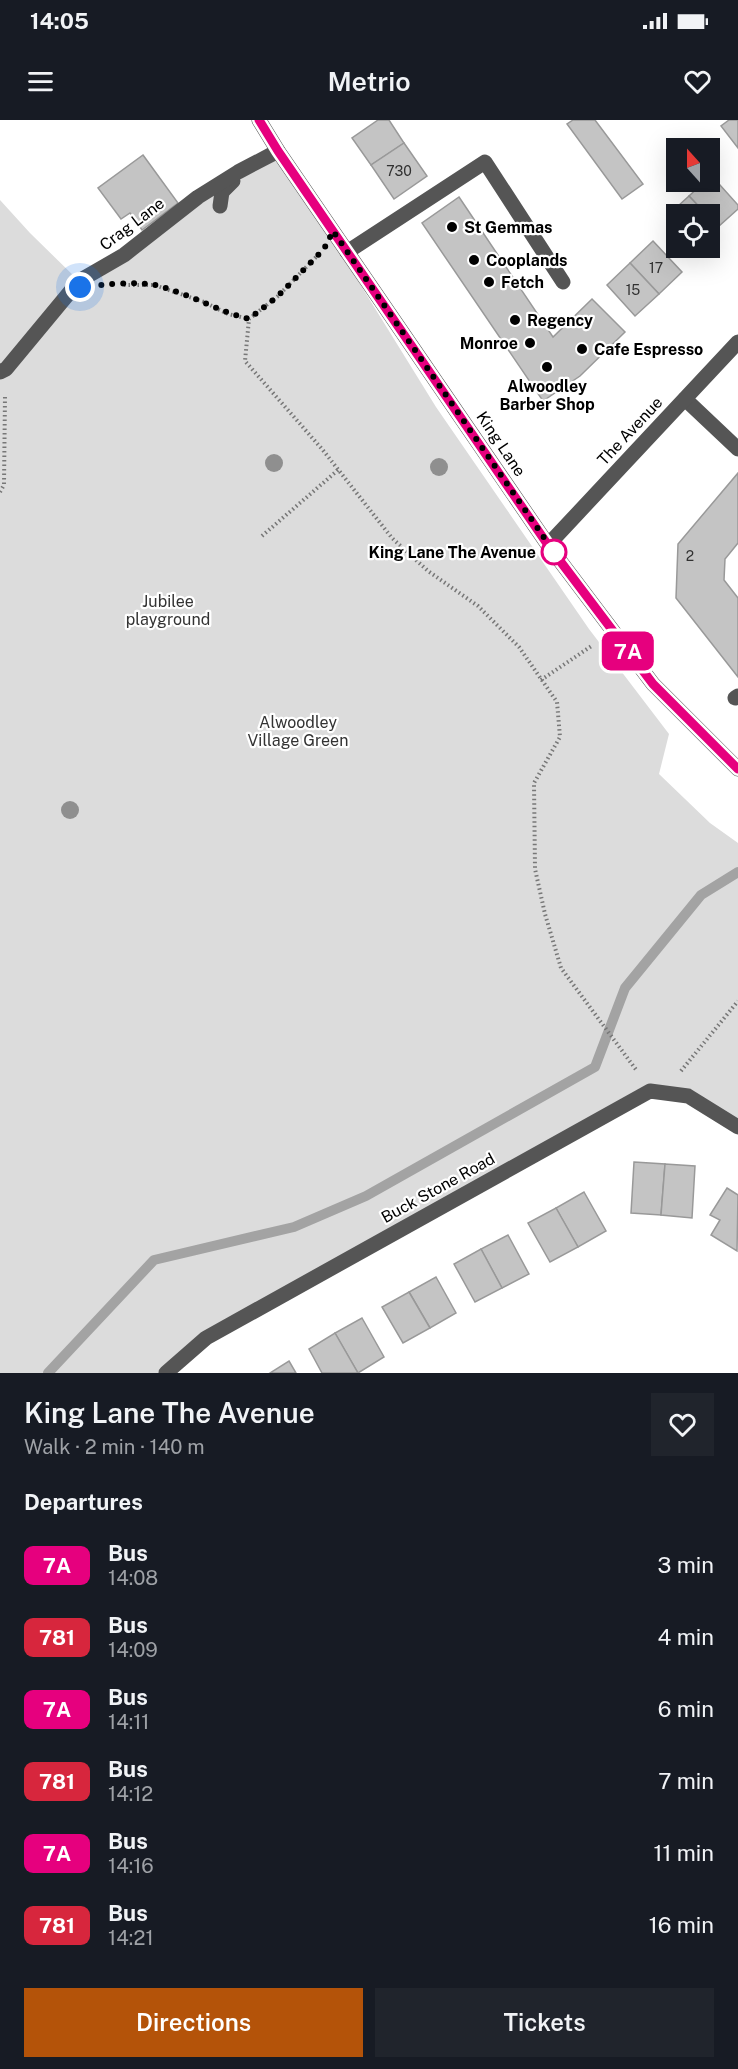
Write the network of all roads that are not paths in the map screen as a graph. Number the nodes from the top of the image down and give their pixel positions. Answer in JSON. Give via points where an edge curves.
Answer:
{"nodes":[{"id":1,"x":259,"y":120,"type":"edge"},
{"id":2,"x":278,"y":151,"type":"junction"},
{"id":3,"x":220,"y":206,"type":"dead end"},
{"id":4,"x":347,"y":252,"type":"junction"},
{"id":5,"x":563,"y":282,"type":"dead end"},
{"id":6,"x":738,"y":342,"type":"edge"},
{"id":7,"x":3,"y":371,"type":"edge"},
{"id":8,"x":685,"y":399,"type":"junction"},
{"id":9,"x":738,"y":449,"type":"edge"},
{"id":10,"x":548,"y":545,"type":"junction"},
{"id":11,"x":738,"y":769,"type":"edge"},
{"id":12,"x":738,"y":1127,"type":"edge"},
{"id":13,"x":166,"y":1373,"type":"edge"}],
"edges":[{"from":1,"to":2,"type":"street","name":"King Lane"},
{"from":2,"to":3,"type":"street","via":[[232,182],[222,192]]},
{"from":2,"to":4,"type":"street","name":"King Lane"},
{"from":2,"to":7,"type":"street","name":"Crag Lane","via":[[198,197],[124,255],[79,281]]},
{"from":4,"to":5,"type":"street","via":[[485,162]]},
{"from":4,"to":10,"type":"street","name":"King Lane"},
{"from":6,"to":8,"type":"street","name":"The Avenue"},
{"from":8,"to":9,"type":"street"},
{"from":8,"to":10,"type":"street","name":"The Avenue"},
{"from":10,"to":11,"type":"street","name":"King Lane","via":[[653,684]]},
{"from":12,"to":13,"type":"street","name":"Buck Stone Road","via":[[688,1096],[650,1091],[206,1338]]}]}
